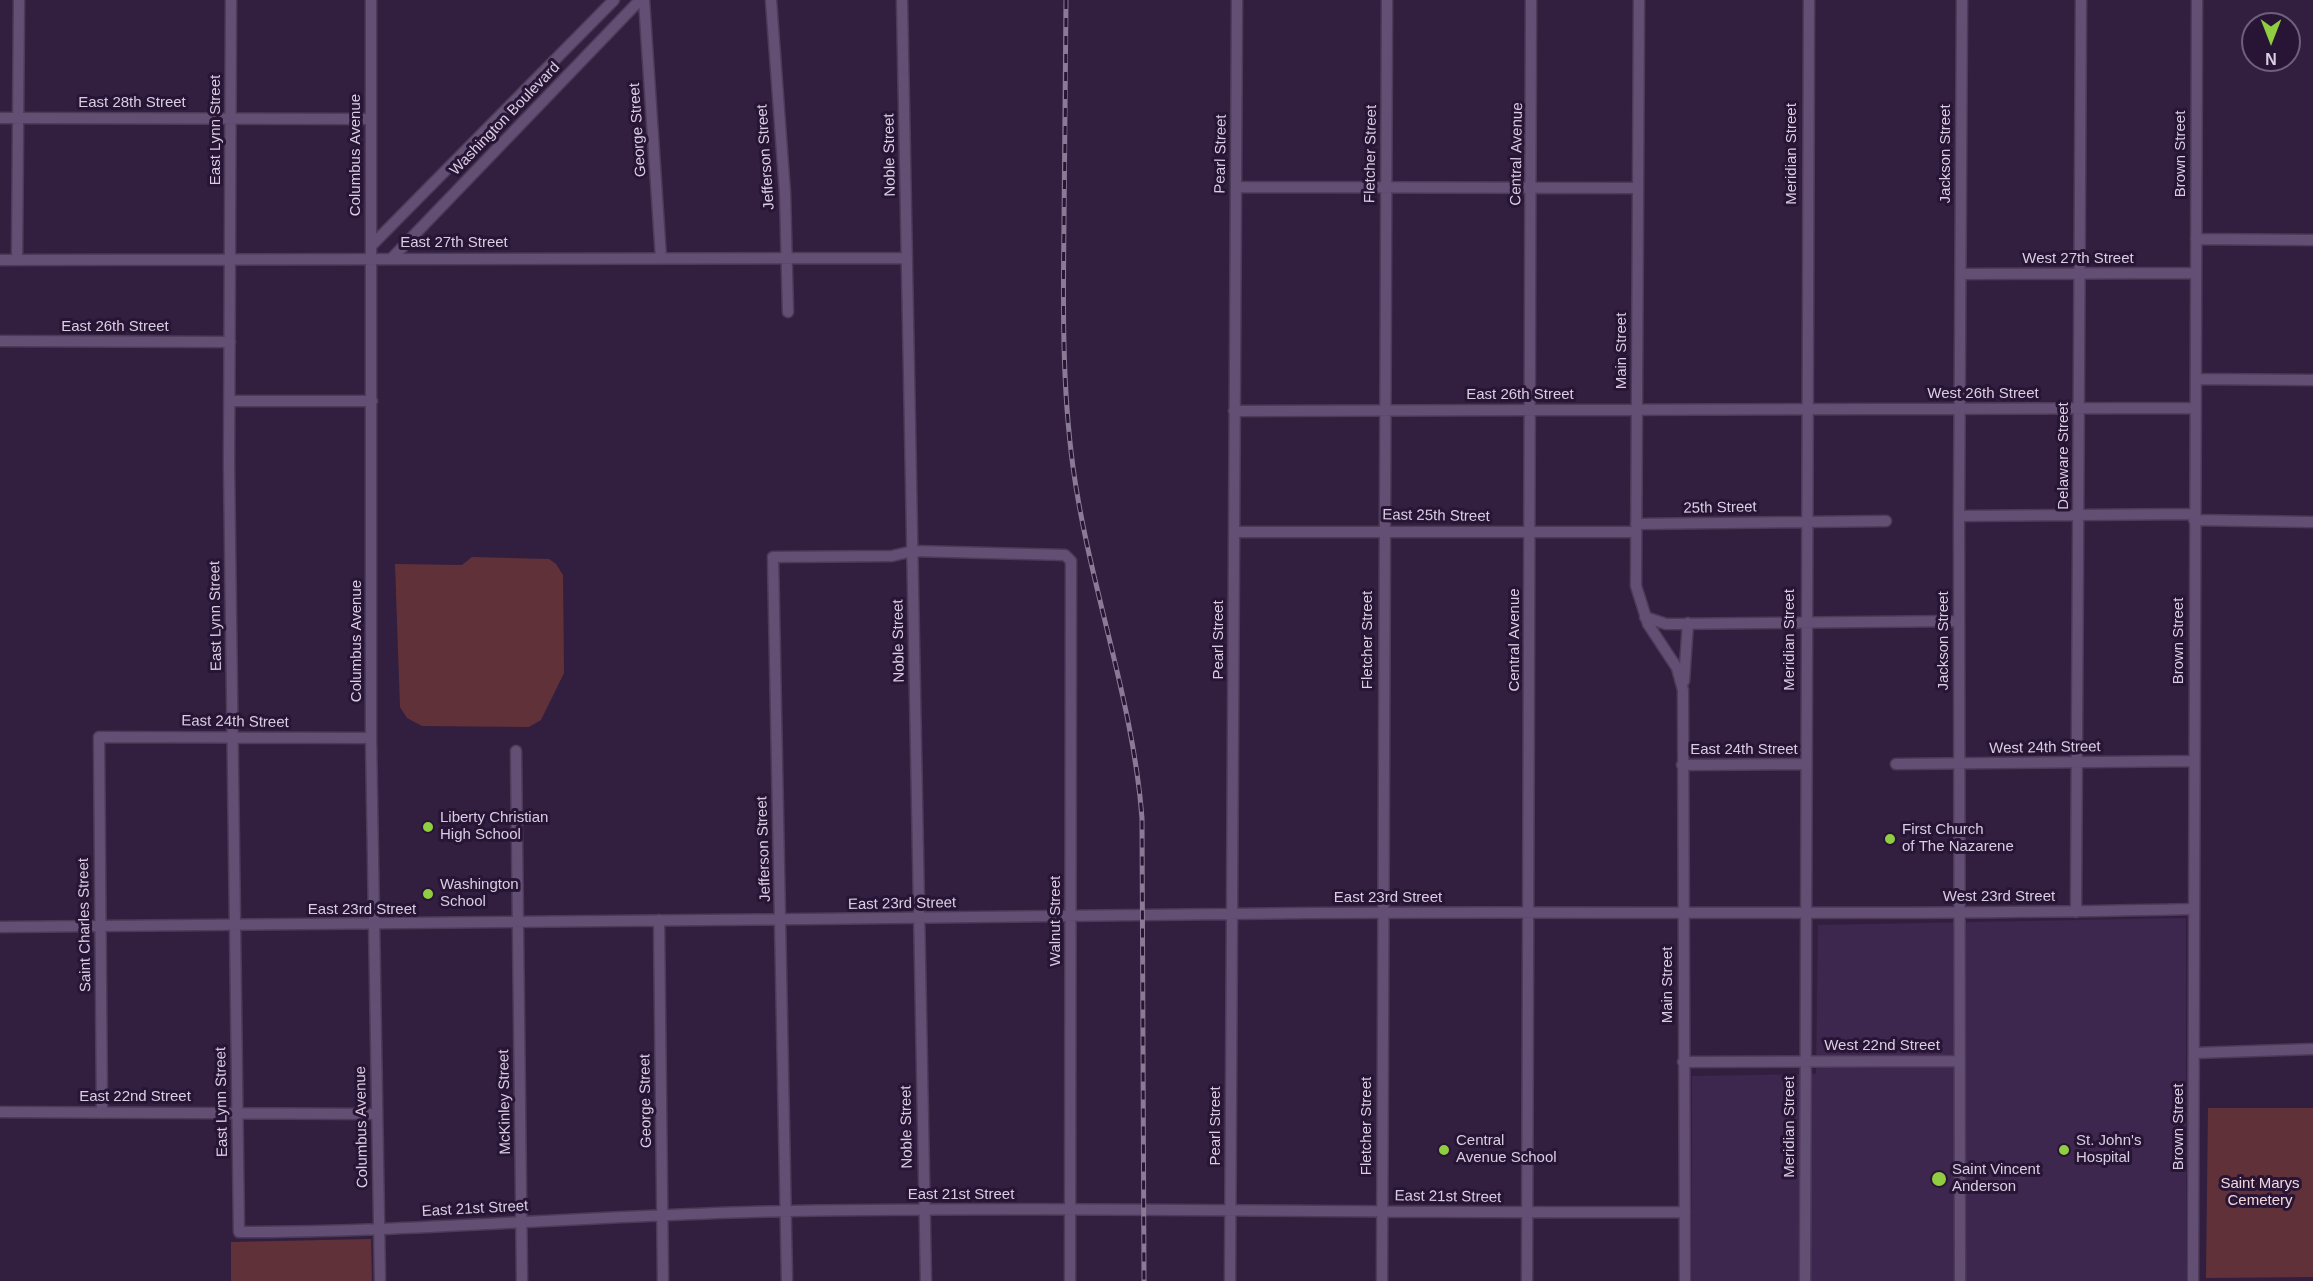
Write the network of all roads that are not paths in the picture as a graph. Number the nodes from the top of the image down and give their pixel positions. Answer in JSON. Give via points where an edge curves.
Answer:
{"nodes":[{"id":1,"x":19,"y":0,"type":"edge"},
{"id":2,"x":231,"y":0,"type":"edge"},
{"id":3,"x":371,"y":0,"type":"edge"},
{"id":4,"x":614,"y":0,"type":"edge"},
{"id":5,"x":642,"y":0,"type":"edge"},
{"id":6,"x":771,"y":0,"type":"edge"},
{"id":7,"x":902,"y":0,"type":"edge"},
{"id":8,"x":1237,"y":0,"type":"edge"},
{"id":9,"x":1387,"y":0,"type":"edge"},
{"id":10,"x":1532,"y":0,"type":"edge"},
{"id":11,"x":1639,"y":0,"type":"edge"},
{"id":12,"x":1809,"y":0,"type":"edge"},
{"id":13,"x":1962,"y":0,"type":"edge"},
{"id":14,"x":2081,"y":0,"type":"edge"},
{"id":15,"x":2197,"y":0,"type":"edge"},
{"id":16,"x":0,"y":118,"type":"edge"},
{"id":17,"x":17,"y":118,"type":"junction"},
{"id":18,"x":232,"y":119,"type":"junction"},
{"id":19,"x":371,"y":119,"type":"junction"},
{"id":20,"x":1236,"y":187,"type":"junction"},
{"id":21,"x":1385,"y":187,"type":"junction"},
{"id":22,"x":1532,"y":188,"type":"junction"},
{"id":23,"x":1637,"y":188,"type":"junction"},
{"id":24,"x":2196,"y":239,"type":"junction"},
{"id":25,"x":2313,"y":240,"type":"edge"},
{"id":26,"x":372,"y":245,"type":"junction"},
{"id":27,"x":392,"y":258,"type":"junction"},
{"id":28,"x":662,"y":258,"type":"junction"},
{"id":29,"x":787,"y":258,"type":"junction"},
{"id":30,"x":907,"y":258,"type":"junction"},
{"id":31,"x":231,"y":259,"type":"junction"},
{"id":32,"x":372,"y":259,"type":"junction"},
{"id":33,"x":0,"y":260,"type":"edge"},
{"id":34,"x":17,"y":260,"type":"junction"},
{"id":35,"x":2195,"y":273,"type":"junction"},
{"id":36,"x":1961,"y":274,"type":"junction"},
{"id":37,"x":2079,"y":274,"type":"junction"},
{"id":38,"x":788,"y":312,"type":"dead end"},
{"id":39,"x":0,"y":341,"type":"edge"},
{"id":40,"x":230,"y":342,"type":"junction"},
{"id":41,"x":2196,"y":379,"type":"junction"},
{"id":42,"x":2313,"y":380,"type":"edge"},
{"id":43,"x":230,"y":401,"type":"junction"},
{"id":44,"x":372,"y":401,"type":"junction"},
{"id":45,"x":2195,"y":408,"type":"junction"},
{"id":46,"x":1960,"y":409,"type":"junction"},
{"id":47,"x":2079,"y":409,"type":"junction"},
{"id":48,"x":1531,"y":410,"type":"junction"},
{"id":49,"x":1636,"y":410,"type":"junction"},
{"id":50,"x":1806,"y":410,"type":"junction"},
{"id":51,"x":1234,"y":411,"type":"junction"},
{"id":52,"x":1385,"y":411,"type":"junction"},
{"id":53,"x":2079,"y":515,"type":"junction"},
{"id":54,"x":1959,"y":516,"type":"junction"},
{"id":55,"x":2194,"y":517,"type":"junction"},
{"id":56,"x":1886,"y":521,"type":"dead end"},
{"id":57,"x":1805,"y":522,"type":"junction"},
{"id":58,"x":2313,"y":522,"type":"edge"},
{"id":59,"x":1636,"y":528,"type":"junction"},
{"id":60,"x":1384,"y":530,"type":"junction"},
{"id":61,"x":1235,"y":532,"type":"junction"},
{"id":62,"x":1530,"y":532,"type":"junction"},
{"id":63,"x":912,"y":551,"type":"junction"},
{"id":64,"x":1645,"y":617,"type":"junction"},
{"id":65,"x":1959,"y":621,"type":"junction"},
{"id":66,"x":1805,"y":622,"type":"junction"},
{"id":67,"x":1688,"y":623,"type":"junction"},
{"id":68,"x":1683,"y":690,"type":"junction"},
{"id":69,"x":99,"y":736,"type":"joint"},
{"id":70,"x":232,"y":738,"type":"junction"},
{"id":71,"x":371,"y":738,"type":"junction"},
{"id":72,"x":516,"y":751,"type":"dead end"},
{"id":73,"x":2194,"y":761,"type":"junction"},
{"id":74,"x":2077,"y":762,"type":"junction"},
{"id":75,"x":1896,"y":764,"type":"dead end"},
{"id":76,"x":1959,"y":764,"type":"junction"},
{"id":77,"x":1682,"y":765,"type":"junction"},
{"id":78,"x":1805,"y":765,"type":"junction"},
{"id":79,"x":2193,"y":909,"type":"junction"},
{"id":80,"x":1959,"y":912,"type":"junction"},
{"id":81,"x":2076,"y":912,"type":"junction"},
{"id":82,"x":1382,"y":913,"type":"junction"},
{"id":83,"x":1529,"y":913,"type":"junction"},
{"id":84,"x":1233,"y":914,"type":"junction"},
{"id":85,"x":1683,"y":914,"type":"junction"},
{"id":86,"x":1805,"y":914,"type":"junction"},
{"id":87,"x":1071,"y":917,"type":"junction"},
{"id":88,"x":919,"y":918,"type":"junction"},
{"id":89,"x":659,"y":920,"type":"junction"},
{"id":90,"x":782,"y":920,"type":"junction"},
{"id":91,"x":518,"y":923,"type":"junction"},
{"id":92,"x":374,"y":925,"type":"junction"},
{"id":93,"x":235,"y":926,"type":"junction"},
{"id":94,"x":0,"y":927,"type":"edge"},
{"id":95,"x":100,"y":927,"type":"junction"},
{"id":96,"x":2313,"y":1049,"type":"edge"},
{"id":97,"x":2194,"y":1053,"type":"junction"},
{"id":98,"x":1959,"y":1061,"type":"junction"},
{"id":99,"x":1683,"y":1062,"type":"junction"},
{"id":100,"x":1805,"y":1062,"type":"junction"},
{"id":101,"x":0,"y":1112,"type":"edge"},
{"id":102,"x":102,"y":1113,"type":"junction"},
{"id":103,"x":237,"y":1113,"type":"junction"},
{"id":104,"x":377,"y":1114,"type":"junction"},
{"id":105,"x":1070,"y":1209,"type":"junction"},
{"id":106,"x":1230,"y":1209,"type":"junction"},
{"id":107,"x":924,"y":1210,"type":"junction"},
{"id":108,"x":786,"y":1211,"type":"junction"},
{"id":109,"x":1382,"y":1211,"type":"junction"},
{"id":110,"x":1684,"y":1212,"type":"junction"},
{"id":111,"x":1527,"y":1213,"type":"junction"},
{"id":112,"x":662,"y":1216,"type":"junction"},
{"id":113,"x":521,"y":1222,"type":"junction"},
{"id":114,"x":379,"y":1230,"type":"junction"},
{"id":115,"x":239,"y":1232,"type":"joint"},
{"id":116,"x":380,"y":1281,"type":"edge"},
{"id":117,"x":522,"y":1281,"type":"edge"},
{"id":118,"x":663,"y":1281,"type":"edge"},
{"id":119,"x":787,"y":1281,"type":"edge"},
{"id":120,"x":926,"y":1281,"type":"edge"},
{"id":121,"x":1070,"y":1281,"type":"edge"},
{"id":122,"x":1230,"y":1281,"type":"edge"},
{"id":123,"x":1382,"y":1281,"type":"edge"},
{"id":124,"x":1527,"y":1281,"type":"edge"},
{"id":125,"x":1685,"y":1281,"type":"edge"},
{"id":126,"x":1805,"y":1281,"type":"edge"},
{"id":127,"x":1960,"y":1281,"type":"edge"},
{"id":128,"x":2193,"y":1281,"type":"edge"}],
"edges":[{"from":1,"to":17,"type":"street"},
{"from":2,"to":18,"type":"street","name":"East Lynn Street"},
{"from":3,"to":19,"type":"street","name":"Columbus Avenue"},
{"from":4,"to":26,"type":"street","name":"Washington Boulevard"},
{"from":5,"to":27,"type":"street","name":"Washington Boulevard"},
{"from":5,"to":28,"type":"street","name":"George Street"},
{"from":6,"to":29,"type":"street","name":"Jefferson Street"},
{"from":7,"to":30,"type":"street","name":"Noble Street"},
{"from":8,"to":20,"type":"street","name":"Pearl Street"},
{"from":9,"to":21,"type":"street","name":"Fletcher Street"},
{"from":10,"to":22,"type":"street","name":"Central Avenue"},
{"from":11,"to":23,"type":"street","name":"Main Street"},
{"from":12,"to":50,"type":"street","name":"Meridian Street"},
{"from":13,"to":36,"type":"street","name":"Jackson Street"},
{"from":14,"to":37,"type":"street","name":"Delaware Street"},
{"from":15,"to":24,"type":"street","name":"Brown Street"},
{"from":16,"to":17,"type":"street","name":"East 28th Street"},
{"from":17,"to":18,"type":"street","name":"East 28th Street"},
{"from":17,"to":34,"type":"street"},
{"from":18,"to":19,"type":"street","name":"East 28th Street"},
{"from":18,"to":31,"type":"street","name":"East Lynn Street"},
{"from":19,"to":26,"type":"street","name":"Columbus Avenue"},
{"from":20,"to":21,"type":"street"},
{"from":20,"to":51,"type":"street","name":"Pearl Street"},
{"from":21,"to":22,"type":"street"},
{"from":21,"to":52,"type":"street","name":"Fletcher Street"},
{"from":22,"to":23,"type":"street"},
{"from":22,"to":48,"type":"street","name":"Central Avenue"},
{"from":23,"to":49,"type":"street","name":"Main Street"},
{"from":24,"to":25,"type":"street"},
{"from":24,"to":35,"type":"street","name":"Brown Street"},
{"from":26,"to":32,"type":"street","name":"Columbus Avenue"},
{"from":27,"to":28,"type":"street","name":"East 27th Street"},
{"from":27,"to":32,"type":"street","name":"East 27th Street"},
{"from":28,"to":29,"type":"street","name":"East 27th Street"},
{"from":29,"to":30,"type":"street","name":"East 27th Street"},
{"from":29,"to":38,"type":"street","name":"Jefferson Street"},
{"from":30,"to":63,"type":"street","name":"Noble Street"},
{"from":31,"to":32,"type":"street","name":"East 27th Street"},
{"from":31,"to":34,"type":"street","name":"East 27th Street"},
{"from":31,"to":40,"type":"street","name":"East Lynn Street"},
{"from":32,"to":44,"type":"street","name":"Columbus Avenue"},
{"from":33,"to":34,"type":"street","name":"East 27th Street"},
{"from":35,"to":37,"type":"street","name":"West 27th Street"},
{"from":35,"to":41,"type":"street","name":"Brown Street"},
{"from":36,"to":37,"type":"street","name":"West 27th Street"},
{"from":36,"to":46,"type":"street","name":"Jackson Street"},
{"from":37,"to":47,"type":"street","name":"Delaware Street"},
{"from":39,"to":40,"type":"street","name":"East 26th Street"},
{"from":40,"to":43,"type":"street","name":"East Lynn Street"},
{"from":41,"to":42,"type":"street"},
{"from":41,"to":45,"type":"street","name":"Brown Street"},
{"from":43,"to":44,"type":"street"},
{"from":43,"to":70,"type":"street","name":"East Lynn Street"},
{"from":44,"to":71,"type":"street","name":"Columbus Avenue"},
{"from":45,"to":47,"type":"street","name":"West 26th Street"},
{"from":45,"to":55,"type":"street","name":"Brown Street"},
{"from":46,"to":47,"type":"street","name":"West 26th Street"},
{"from":46,"to":50,"type":"street","name":"West 26th Street"},
{"from":46,"to":54,"type":"street","name":"Jackson Street"},
{"from":47,"to":53,"type":"street","name":"Delaware Street"},
{"from":48,"to":49,"type":"street","name":"East 26th Street"},
{"from":48,"to":52,"type":"street","name":"East 26th Street"},
{"from":48,"to":62,"type":"street","name":"Central Avenue"},
{"from":49,"to":50,"type":"street","name":"East 26th Street"},
{"from":49,"to":59,"type":"street","name":"Main Street"},
{"from":50,"to":57,"type":"street","name":"Meridian Street"},
{"from":51,"to":52,"type":"street","name":"East 26th Street"},
{"from":51,"to":61,"type":"street","name":"Pearl Street"},
{"from":52,"to":60,"type":"street","name":"Fletcher Street"},
{"from":53,"to":54,"type":"street"},
{"from":53,"to":55,"type":"street"},
{"from":53,"to":74,"type":"street","name":"Delaware Street"},
{"from":54,"to":65,"type":"street","name":"Jackson Street"},
{"from":55,"to":58,"type":"street"},
{"from":55,"to":73,"type":"street","name":"Brown Street"},
{"from":56,"to":57,"type":"street","name":"25th Street"},
{"from":57,"to":59,"type":"street","name":"25th Street"},
{"from":57,"to":66,"type":"street","name":"Meridian Street"},
{"from":59,"to":62,"type":"street","name":"East 25th Street"},
{"from":59,"to":64,"type":"street","name":"Main Street","via":[[1636,585]]},
{"from":60,"to":61,"type":"street","name":"East 25th Street"},
{"from":60,"to":62,"type":"street","name":"East 25th Street"},
{"from":60,"to":82,"type":"street","name":"Fletcher Street"},
{"from":61,"to":84,"type":"street","name":"Pearl Street"},
{"from":62,"to":83,"type":"street","name":"Central Avenue"},
{"from":63,"to":87,"type":"street","name":"Walnut Street","via":[[1065,555],[1071,561]]},
{"from":63,"to":88,"type":"street","name":"Noble Street"},
{"from":63,"to":90,"type":"street","name":"Jefferson Street","via":[[892,556],[773,557]]},
{"from":64,"to":67,"type":"street","via":[[1661,623]]},
{"from":64,"to":68,"type":"street","name":"Main Street","via":[[1677,668]]},
{"from":65,"to":66,"type":"street"},
{"from":65,"to":76,"type":"street","name":"Jackson Street"},
{"from":66,"to":67,"type":"street"},
{"from":66,"to":78,"type":"street","name":"Meridian Street"},
{"from":67,"to":68,"type":"street","name":"Main Street"},
{"from":68,"to":77,"type":"street","name":"Main Street"},
{"from":69,"to":70,"type":"street","name":"East 24th Street"},
{"from":69,"to":95,"type":"street","name":"Saint Charles Street"},
{"from":70,"to":71,"type":"street","name":"East 24th Street"},
{"from":70,"to":93,"type":"street","name":"East Lynn Street"},
{"from":71,"to":92,"type":"street","name":"Columbus Avenue"},
{"from":72,"to":91,"type":"street","name":"McKinley Street"},
{"from":73,"to":74,"type":"street","name":"West 24th Street"},
{"from":73,"to":79,"type":"street","name":"Brown Street"},
{"from":74,"to":76,"type":"street","name":"West 24th Street"},
{"from":74,"to":81,"type":"street","name":"Delaware Street"},
{"from":75,"to":76,"type":"street","name":"West 24th Street"},
{"from":76,"to":80,"type":"street","name":"Jackson Street"},
{"from":77,"to":78,"type":"street","name":"East 24th Street"},
{"from":77,"to":85,"type":"street","name":"Main Street"},
{"from":78,"to":86,"type":"street","name":"Meridian Street"},
{"from":79,"to":81,"type":"street","name":"West 23rd Street"},
{"from":79,"to":97,"type":"street","name":"Brown Street"},
{"from":80,"to":81,"type":"street","name":"West 23rd Street"},
{"from":80,"to":86,"type":"street","name":"West 23rd Street"},
{"from":80,"to":98,"type":"street","name":"Jackson Street"},
{"from":82,"to":83,"type":"street","name":"East 23rd Street"},
{"from":82,"to":84,"type":"street","name":"East 23rd Street"},
{"from":82,"to":109,"type":"street","name":"Fletcher Street"},
{"from":83,"to":85,"type":"street","name":"East 23rd Street"},
{"from":83,"to":111,"type":"street","name":"Central Avenue"},
{"from":84,"to":87,"type":"street","name":"East 23rd Street"},
{"from":84,"to":106,"type":"street","name":"Pearl Street"},
{"from":85,"to":86,"type":"street","name":"East 23rd Street"},
{"from":85,"to":99,"type":"street","name":"Main Street"},
{"from":86,"to":100,"type":"street","name":"Meridian Street"},
{"from":87,"to":88,"type":"street","name":"East 23rd Street"},
{"from":87,"to":105,"type":"street","name":"Walnut Street"},
{"from":88,"to":90,"type":"street","name":"East 23rd Street"},
{"from":88,"to":107,"type":"street","name":"Noble Street"},
{"from":89,"to":90,"type":"street","name":"East 23rd Street"},
{"from":89,"to":91,"type":"street","name":"East 23rd Street"},
{"from":89,"to":112,"type":"street","name":"George Street"},
{"from":90,"to":108,"type":"street","name":"Jefferson Street"},
{"from":91,"to":92,"type":"street","name":"East 23rd Street"},
{"from":91,"to":113,"type":"street","name":"McKinley Street"},
{"from":92,"to":93,"type":"street","name":"East 23rd Street"},
{"from":92,"to":104,"type":"street","name":"Columbus Avenue"},
{"from":93,"to":95,"type":"street","name":"East 23rd Street"},
{"from":93,"to":103,"type":"street","name":"East Lynn Street"},
{"from":94,"to":95,"type":"street","name":"East 23rd Street"},
{"from":95,"to":102,"type":"street","name":"Saint Charles Street"},
{"from":96,"to":97,"type":"street"},
{"from":97,"to":128,"type":"street","name":"Brown Street"},
{"from":98,"to":100,"type":"street","name":"West 22nd Street"},
{"from":98,"to":127,"type":"street","name":"Jackson Street"},
{"from":99,"to":100,"type":"street"},
{"from":99,"to":110,"type":"street","name":"Main Street"},
{"from":100,"to":126,"type":"street","name":"Meridian Street"},
{"from":101,"to":102,"type":"street","name":"East 22nd Street"},
{"from":102,"to":103,"type":"street","name":"East 22nd Street"},
{"from":103,"to":104,"type":"street","name":"East 22nd Street"},
{"from":103,"to":115,"type":"street","name":"East Lynn Street"},
{"from":104,"to":114,"type":"street","name":"Columbus Avenue"},
{"from":105,"to":106,"type":"street","name":"East 21st Street"},
{"from":105,"to":107,"type":"street","name":"East 21st Street"},
{"from":105,"to":121,"type":"street","name":"Walnut Street"},
{"from":106,"to":109,"type":"street","name":"East 21st Street"},
{"from":106,"to":122,"type":"street","name":"Pearl Street"},
{"from":107,"to":108,"type":"street","name":"East 21st Street"},
{"from":107,"to":120,"type":"street","name":"Noble Street"},
{"from":108,"to":112,"type":"street","name":"East 21st Street"},
{"from":108,"to":119,"type":"street","name":"Jefferson Street"},
{"from":109,"to":111,"type":"street","name":"East 21st Street"},
{"from":109,"to":123,"type":"street","name":"Fletcher Street"},
{"from":110,"to":111,"type":"street","name":"East 21st Street"},
{"from":110,"to":125,"type":"street","name":"Main Street"},
{"from":111,"to":124,"type":"street","name":"Central Avenue"},
{"from":112,"to":113,"type":"street","name":"East 21st Street"},
{"from":112,"to":118,"type":"street","name":"George Street"},
{"from":113,"to":114,"type":"street","name":"East 21st Street"},
{"from":113,"to":117,"type":"street","name":"McKinley Street"},
{"from":114,"to":115,"type":"street","name":"East 21st Street"},
{"from":114,"to":116,"type":"street","name":"Columbus Avenue"}]}
